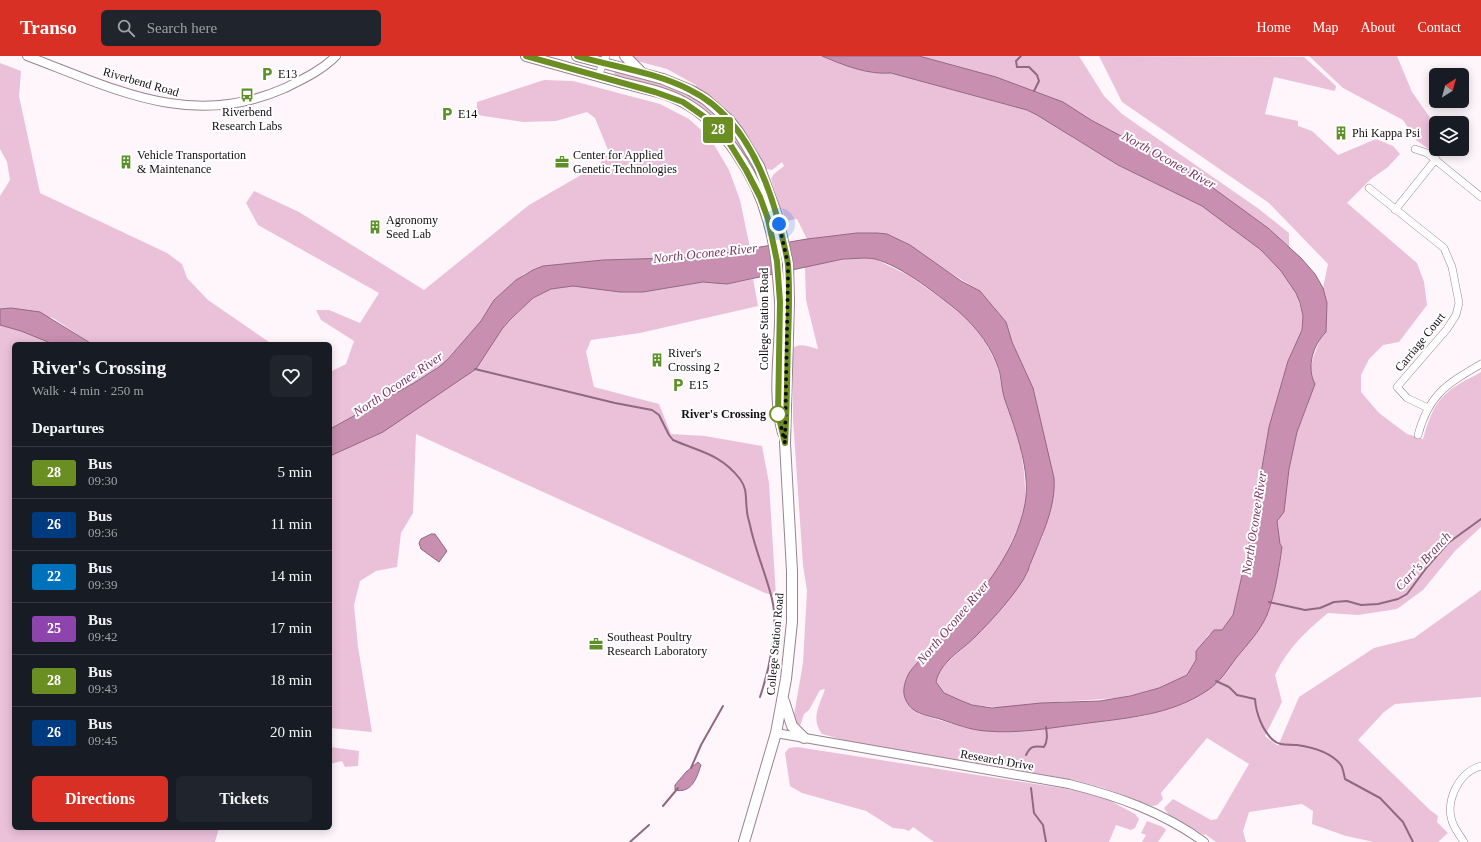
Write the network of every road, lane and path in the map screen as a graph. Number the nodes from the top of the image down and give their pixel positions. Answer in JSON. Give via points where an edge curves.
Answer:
{"nodes":[{"id":1,"x":27,"y":56,"type":"edge"},
{"id":2,"x":336,"y":56,"type":"edge"},
{"id":3,"x":526,"y":56,"type":"edge"},
{"id":4,"x":577,"y":56,"type":"edge"},
{"id":5,"x":625,"y":56,"type":"edge"},
{"id":6,"x":604,"y":60,"type":"edge"},
{"id":7,"x":643,"y":74,"type":"junction"},
{"id":8,"x":598,"y":76,"type":"junction"},
{"id":9,"x":1415,"y":149,"type":"dead end"},
{"id":10,"x":1436,"y":159,"type":"junction"},
{"id":11,"x":1369,"y":188,"type":"dead end"},
{"id":12,"x":1481,"y":196,"type":"edge"},
{"id":13,"x":1395,"y":210,"type":"junction"},
{"id":14,"x":773,"y":218,"type":"junction"},
{"id":15,"x":1481,"y":364,"type":"edge"},
{"id":16,"x":1428,"y":408,"type":"junction"},
{"id":17,"x":1418,"y":435,"type":"dead end"},
{"id":18,"x":783,"y":699,"type":"junction"},
{"id":19,"x":776,"y":733,"type":"junction"},
{"id":20,"x":804,"y":738,"type":"junction"},
{"id":21,"x":1481,"y":766,"type":"edge"},
{"id":22,"x":744,"y":842,"type":"edge"},
{"id":23,"x":1204,"y":842,"type":"edge"},
{"id":24,"x":1464,"y":842,"type":"edge"}],
"edges":[{"from":1,"to":2,"type":"street","name":"Riverbend Road","via":[[139,96],[176,105],[198,107],[237,104],[262,98],[306,78]]},
{"from":3,"to":8,"type":"main road","name":"College Station Road"},
{"from":4,"to":6,"type":"main road","name":"College Station Road"},
{"from":5,"to":7,"type":"main road"},
{"from":6,"to":7,"type":"main road","name":"College Station Road"},
{"from":6,"to":8,"type":"street"},
{"from":7,"to":14,"type":"main road","name":"College Station Road","via":[[690,90],[705,99],[729,120],[759,166]]},
{"from":8,"to":14,"type":"main road","name":"College Station Road","via":[[668,96],[683,102],[706,118],[728,141]]},
{"from":9,"to":10,"type":"street"},
{"from":10,"to":12,"type":"street"},
{"from":10,"to":13,"type":"street"},
{"from":11,"to":13,"type":"street","name":"Carriage Court"},
{"from":13,"to":16,"type":"street","name":"Carriage Court","via":[[1444,248],[1452,267],[1459,303],[1447,329],[1397,387],[1407,398]]},
{"from":14,"to":18,"type":"main road","name":"College Station Road","via":[[784,302],[778,414],[785,443],[793,598]]},
{"from":15,"to":16,"type":"street","via":[[1449,383],[1437,394]]},
{"from":16,"to":17,"type":"street","via":[[1422,418]]},
{"from":18,"to":19,"type":"main road","name":"College Station Road"},
{"from":18,"to":20,"type":"main road","via":[[792,726]]},
{"from":19,"to":20,"type":"street","name":"Research Drive"},
{"from":19,"to":22,"type":"main road","name":"College Station Road"},
{"from":20,"to":23,"type":"street","name":"Research Drive","via":[[1103,792],[1158,814]]},
{"from":21,"to":24,"type":"street","via":[[1472,768],[1453,792],[1453,825]]}]}
